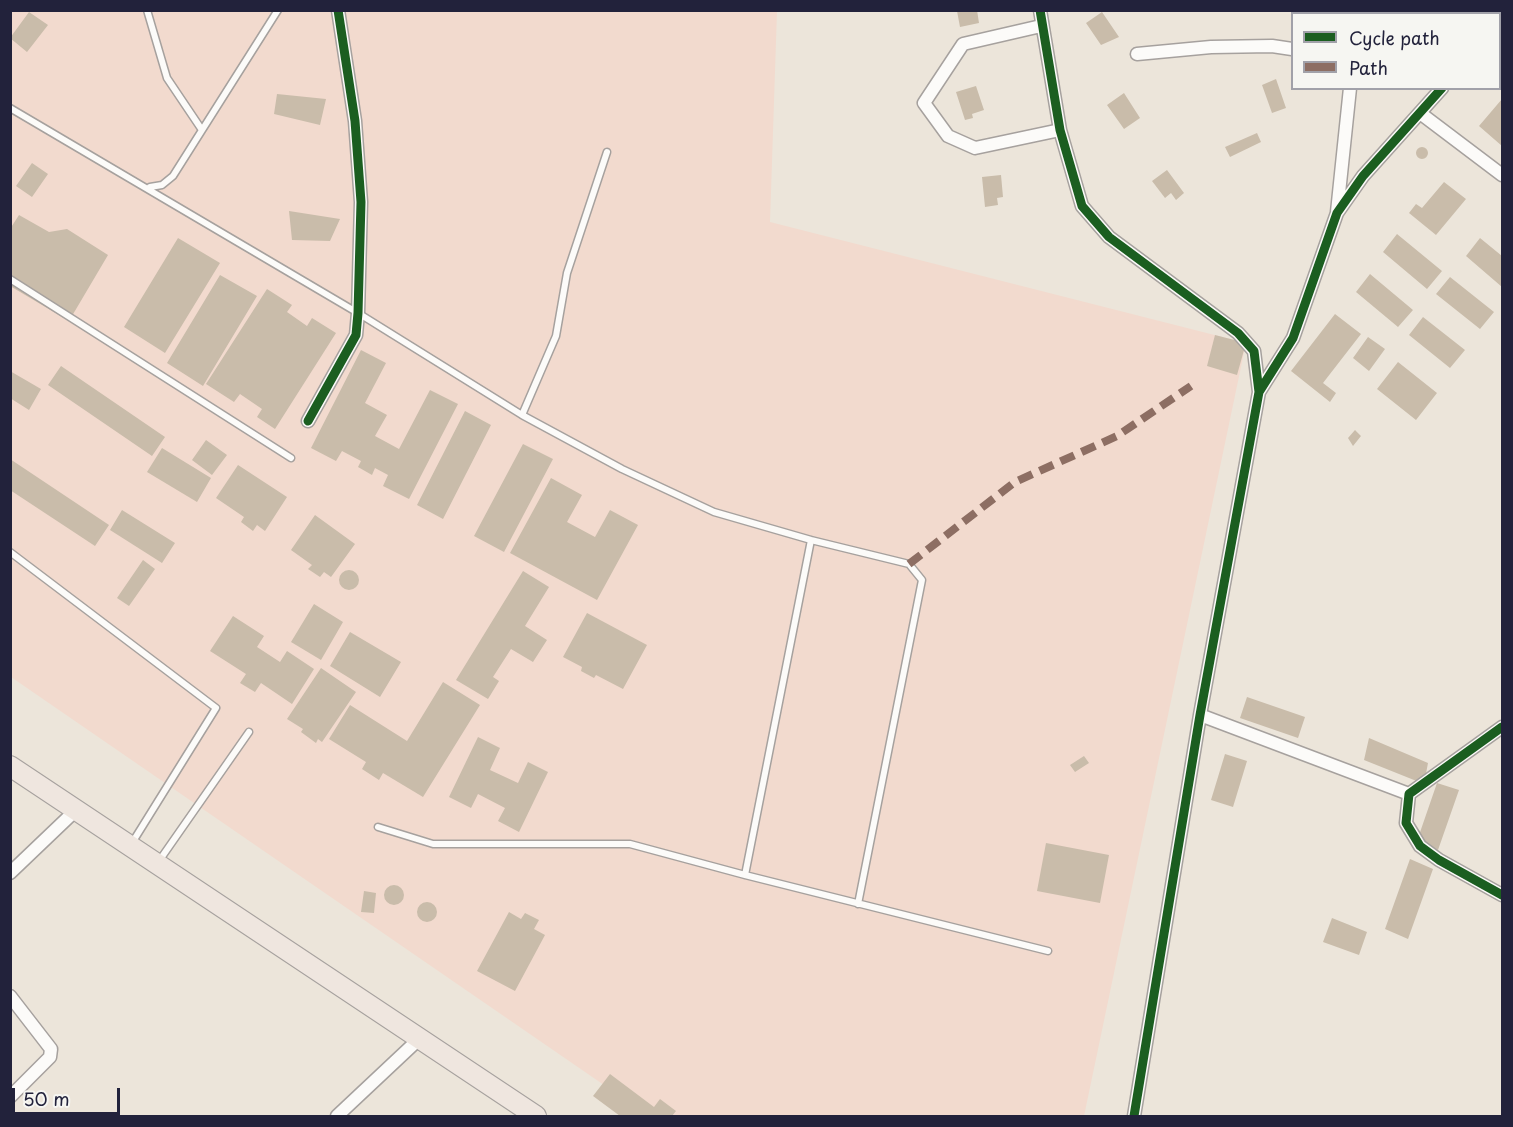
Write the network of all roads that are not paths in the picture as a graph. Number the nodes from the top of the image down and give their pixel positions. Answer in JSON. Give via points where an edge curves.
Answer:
{"nodes":[{"id":1,"x":147,"y":10,"type":"edge"},
{"id":2,"x":278,"y":10,"type":"edge"},
{"id":3,"x":338,"y":10,"type":"edge"},
{"id":4,"x":1040,"y":10,"type":"edge"},
{"id":5,"x":1041,"y":26,"type":"junction"},
{"id":6,"x":1291,"y":49,"type":"edge"},
{"id":7,"x":1137,"y":54,"type":"dead end"},
{"id":8,"x":1350,"y":90,"type":"edge"},
{"id":9,"x":1440,"y":90,"type":"edge"},
{"id":10,"x":10,"y":108,"type":"edge"},
{"id":11,"x":1420,"y":113,"type":"junction"},
{"id":12,"x":202,"y":130,"type":"junction"},
{"id":13,"x":1060,"y":130,"type":"junction"},
{"id":14,"x":607,"y":152,"type":"dead end"},
{"id":15,"x":1503,"y":175,"type":"edge"},
{"id":16,"x":149,"y":188,"type":"junction"},
{"id":17,"x":1337,"y":213,"type":"junction"},
{"id":18,"x":10,"y":279,"type":"edge"},
{"id":19,"x":358,"y":313,"type":"junction"},
{"id":20,"x":1259,"y":392,"type":"junction"},
{"id":21,"x":522,"y":415,"type":"junction"},
{"id":22,"x":308,"y":422,"type":"dead end"},
{"id":23,"x":291,"y":458,"type":"dead end"},
{"id":24,"x":811,"y":540,"type":"junction"},
{"id":25,"x":10,"y":552,"type":"edge"},
{"id":26,"x":1200,"y":715,"type":"junction"},
{"id":27,"x":1503,"y":728,"type":"edge"},
{"id":28,"x":249,"y":732,"type":"dead end"},
{"id":29,"x":10,"y":766,"type":"edge"},
{"id":30,"x":1409,"y":794,"type":"junction"},
{"id":31,"x":76,"y":810,"type":"junction"},
{"id":32,"x":378,"y":827,"type":"dead end"},
{"id":33,"x":130,"y":846,"type":"junction"},
{"id":34,"x":157,"y":864,"type":"junction"},
{"id":35,"x":10,"y":873,"type":"edge"},
{"id":36,"x":745,"y":875,"type":"junction"},
{"id":37,"x":1503,"y":895,"type":"edge"},
{"id":38,"x":858,"y":904,"type":"junction"},
{"id":39,"x":1048,"y":951,"type":"dead end"},
{"id":40,"x":10,"y":996,"type":"edge"},
{"id":41,"x":419,"y":1039,"type":"junction"},
{"id":42,"x":10,"y":1097,"type":"edge"},
{"id":43,"x":337,"y":1116,"type":"edge"},
{"id":44,"x":536,"y":1116,"type":"edge"},
{"id":45,"x":1134,"y":1116,"type":"edge"}],
"edges":[{"from":1,"to":12,"type":"lane","via":[[167,78]]},
{"from":2,"to":12,"type":"lane"},
{"from":3,"to":19,"type":"street","via":[[355,121],[360,191]]},
{"from":4,"to":5,"type":"street"},
{"from":5,"to":13,"type":"street"},
{"from":5,"to":13,"type":"street","via":[[963,44],[924,103],[948,136],[975,148]]},
{"from":6,"to":7,"type":"street","via":[[1211,46]]},
{"from":8,"to":17,"type":"street"},
{"from":9,"to":11,"type":"street"},
{"from":10,"to":16,"type":"lane"},
{"from":11,"to":15,"type":"street"},
{"from":11,"to":17,"type":"street","via":[[1363,176]]},
{"from":12,"to":16,"type":"lane","via":[[173,176],[162,185]]},
{"from":13,"to":20,"type":"street","via":[[1082,206],[1109,237],[1238,333],[1254,351]]},
{"from":14,"to":21,"type":"lane","via":[[567,273],[556,336]]},
{"from":16,"to":19,"type":"lane"},
{"from":17,"to":20,"type":"street","via":[[1293,338]]},
{"from":18,"to":23,"type":"lane"},
{"from":19,"to":21,"type":"lane"},
{"from":19,"to":22,"type":"street","via":[[356,335]]},
{"from":20,"to":26,"type":"street"},
{"from":21,"to":24,"type":"lane","via":[[622,469],[714,512]]},
{"from":24,"to":36,"type":"lane"},
{"from":24,"to":38,"type":"lane","via":[[909,564],[922,580]]},
{"from":25,"to":33,"type":"lane","via":[[216,708]]},
{"from":26,"to":30,"type":"street"},
{"from":26,"to":45,"type":"street"},
{"from":27,"to":30,"type":"street"},
{"from":28,"to":34,"type":"lane"},
{"from":29,"to":31,"type":"main road"},
{"from":30,"to":37,"type":"street","via":[[1406,823],[1420,846]]},
{"from":31,"to":33,"type":"main road"},
{"from":31,"to":35,"type":"street"},
{"from":32,"to":36,"type":"lane","via":[[433,844],[630,844]]},
{"from":33,"to":34,"type":"main road"},
{"from":34,"to":41,"type":"main road"},
{"from":36,"to":38,"type":"lane"},
{"from":38,"to":39,"type":"lane"},
{"from":40,"to":42,"type":"street","via":[[51,1049],[50,1057]]},
{"from":41,"to":43,"type":"street"},
{"from":41,"to":44,"type":"main road"}]}
